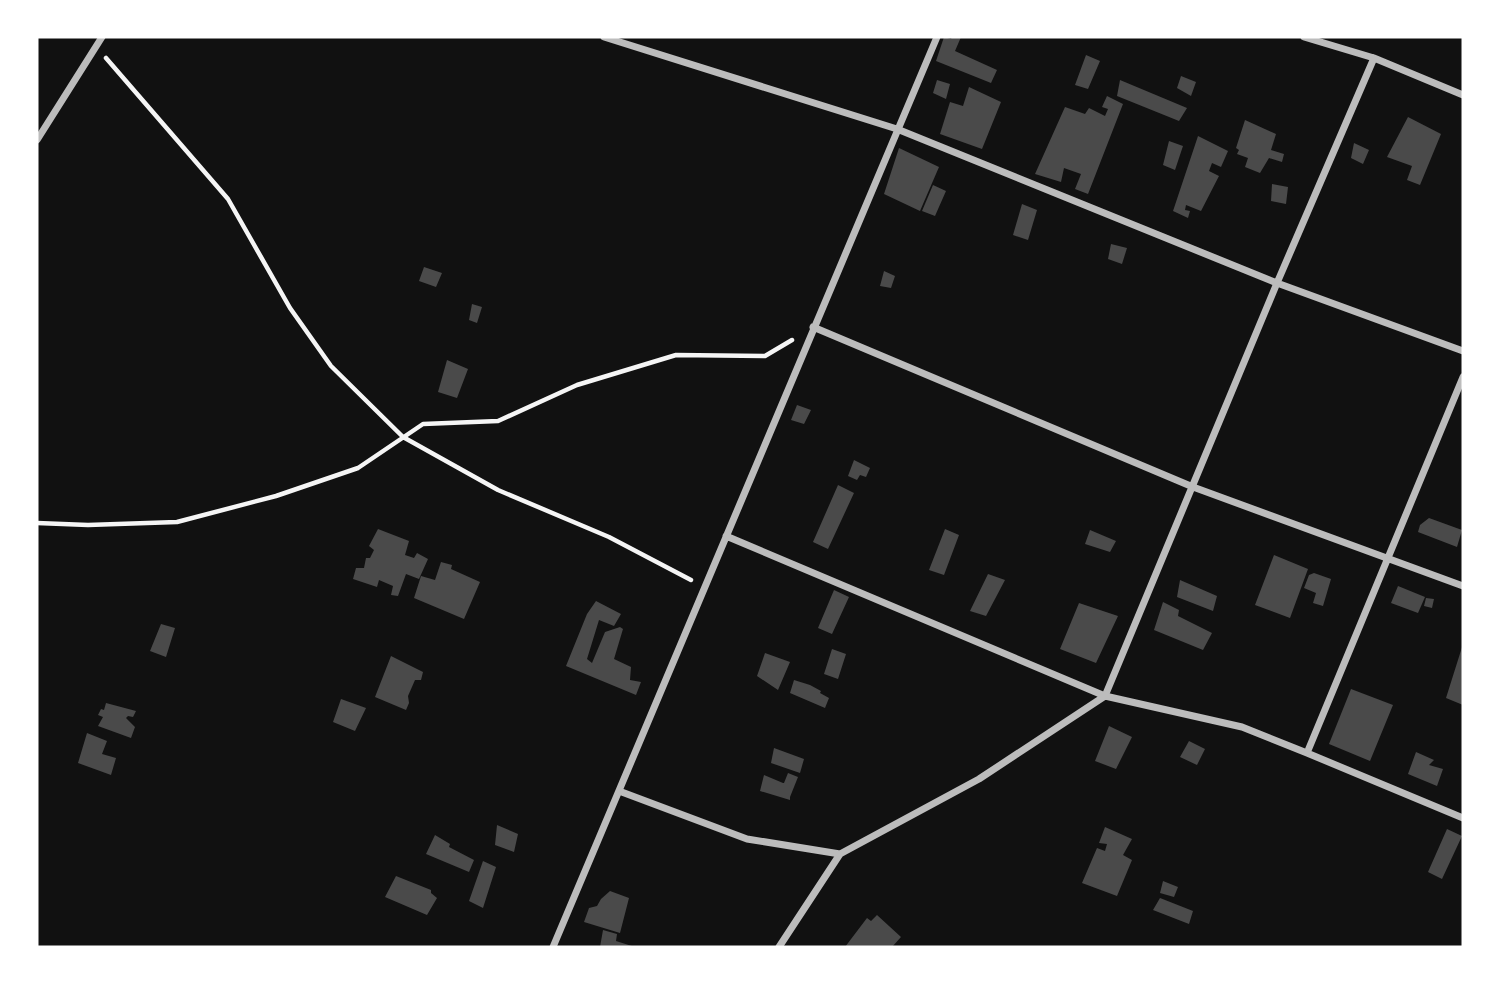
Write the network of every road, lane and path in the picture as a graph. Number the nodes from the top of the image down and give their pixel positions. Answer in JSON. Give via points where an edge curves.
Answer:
{"nodes":[{"id":1,"x":102,"y":37,"type":"edge"},
{"id":2,"x":604,"y":37,"type":"edge"},
{"id":3,"x":937,"y":37,"type":"edge"},
{"id":4,"x":1304,"y":37,"type":"edge"},
{"id":5,"x":96,"y":47,"type":"junction"},
{"id":6,"x":1374,"y":58,"type":"junction"},
{"id":7,"x":1463,"y":95,"type":"edge"},
{"id":8,"x":897,"y":129,"type":"junction"},
{"id":9,"x":37,"y":140,"type":"edge"},
{"id":10,"x":1277,"y":283,"type":"junction"},
{"id":11,"x":813,"y":327,"type":"junction"},
{"id":12,"x":1463,"y":351,"type":"edge"},
{"id":13,"x":1463,"y":377,"type":"edge"},
{"id":14,"x":402,"y":437,"type":"junction"},
{"id":15,"x":1193,"y":487,"type":"junction"},
{"id":16,"x":37,"y":523,"type":"edge"},
{"id":17,"x":726,"y":536,"type":"junction"},
{"id":18,"x":1388,"y":559,"type":"junction"},
{"id":19,"x":1463,"y":586,"type":"edge"},
{"id":20,"x":705,"y":587,"type":"junction"},
{"id":21,"x":1105,"y":696,"type":"junction"},
{"id":22,"x":1307,"y":753,"type":"junction"},
{"id":23,"x":619,"y":791,"type":"junction"},
{"id":24,"x":1463,"y":818,"type":"edge"},
{"id":25,"x":840,"y":854,"type":"junction"},
{"id":26,"x":553,"y":947,"type":"edge"},
{"id":27,"x":779,"y":947,"type":"edge"}],
"edges":[{"from":1,"to":5,"type":"street"},
{"from":2,"to":8,"type":"street"},
{"from":3,"to":8,"type":"street"},
{"from":4,"to":6,"type":"street"},
{"from":5,"to":9,"type":"street"},
{"from":5,"to":14,"type":"path","via":[[228,199],[289,308],[331,366]]},
{"from":6,"to":7,"type":"street"},
{"from":6,"to":10,"type":"street"},
{"from":8,"to":10,"type":"street"},
{"from":8,"to":11,"type":"street"},
{"from":10,"to":12,"type":"street"},
{"from":10,"to":15,"type":"street"},
{"from":11,"to":14,"type":"path","via":[[765,356],[676,355],[577,385],[498,421],[423,424]]},
{"from":11,"to":15,"type":"street"},
{"from":11,"to":17,"type":"street"},
{"from":13,"to":18,"type":"street"},
{"from":14,"to":16,"type":"path","via":[[358,468],[177,522]]},
{"from":14,"to":20,"type":"path","via":[[498,490],[609,537]]},
{"from":15,"to":18,"type":"street"},
{"from":15,"to":21,"type":"street"},
{"from":17,"to":20,"type":"street"},
{"from":17,"to":21,"type":"street"},
{"from":18,"to":19,"type":"street"},
{"from":18,"to":22,"type":"street"},
{"from":20,"to":23,"type":"street"},
{"from":21,"to":22,"type":"street","via":[[1242,727]]},
{"from":21,"to":25,"type":"street","via":[[979,779]]},
{"from":22,"to":24,"type":"street"},
{"from":23,"to":25,"type":"street","via":[[747,839]]},
{"from":23,"to":26,"type":"street"},
{"from":25,"to":27,"type":"street"}]}
